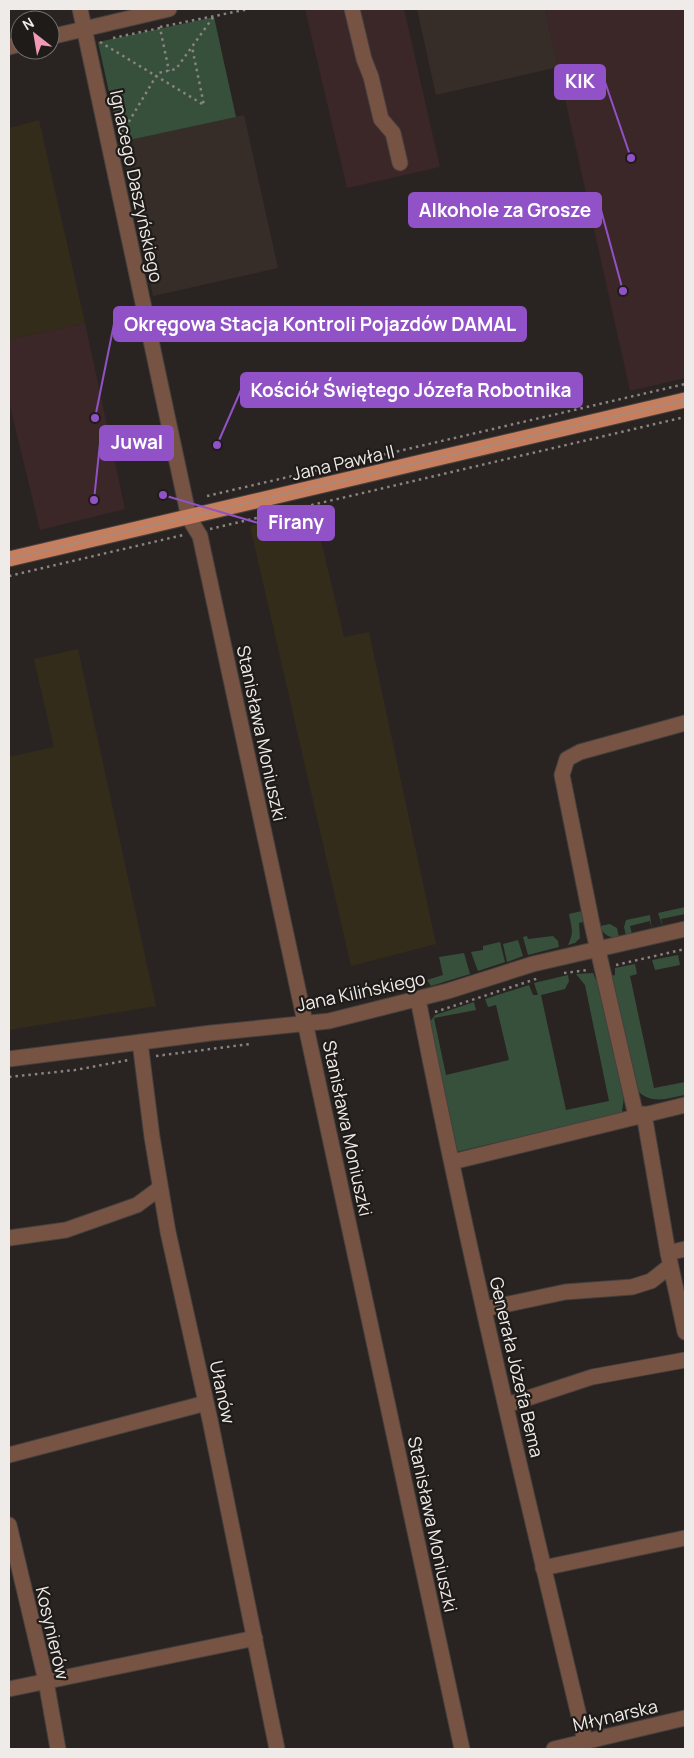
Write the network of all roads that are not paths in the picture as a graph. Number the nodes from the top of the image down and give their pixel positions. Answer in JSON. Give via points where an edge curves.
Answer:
{"nodes":[{"id":1,"x":80,"y":9,"type":"edge"},
{"id":2,"x":352,"y":9,"type":"edge"},
{"id":3,"x":162,"y":10,"type":"edge"},
{"id":4,"x":84,"y":28,"type":"junction"},
{"id":5,"x":60,"y":34,"type":"edge"},
{"id":6,"x":400,"y":163,"type":"dead end"},
{"id":7,"x":685,"y":400,"type":"edge"},
{"id":8,"x":189,"y":518,"type":"junction"},
{"id":9,"x":9,"y":559,"type":"edge"},
{"id":10,"x":685,"y":724,"type":"edge"},
{"id":11,"x":685,"y":929,"type":"edge"},
{"id":12,"x":599,"y":948,"type":"junction"},
{"id":13,"x":418,"y":999,"type":"junction"},
{"id":14,"x":306,"y":1024,"type":"junction"},
{"id":15,"x":140,"y":1042,"type":"junction"},
{"id":16,"x":9,"y":1059,"type":"edge"},
{"id":17,"x":685,"y":1105,"type":"edge"},
{"id":18,"x":640,"y":1116,"type":"junction"},
{"id":19,"x":452,"y":1162,"type":"junction"},
{"id":20,"x":160,"y":1188,"type":"junction"},
{"id":21,"x":9,"y":1238,"type":"edge"},
{"id":22,"x":685,"y":1249,"type":"edge"},
{"id":23,"x":669,"y":1259,"type":"junction"},
{"id":24,"x":485,"y":1309,"type":"junction"},
{"id":25,"x":685,"y":1332,"type":"edge"},
{"id":26,"x":685,"y":1360,"type":"edge"},
{"id":27,"x":206,"y":1403,"type":"junction"},
{"id":28,"x":506,"y":1405,"type":"junction"},
{"id":29,"x":9,"y":1455,"type":"edge"},
{"id":30,"x":9,"y":1525,"type":"edge"},
{"id":31,"x":685,"y":1538,"type":"edge"},
{"id":32,"x":543,"y":1568,"type":"junction"},
{"id":33,"x":255,"y":1638,"type":"junction"},
{"id":34,"x":46,"y":1680,"type":"junction"},
{"id":35,"x":9,"y":1689,"type":"edge"},
{"id":36,"x":685,"y":1718,"type":"edge"},
{"id":37,"x":585,"y":1741,"type":"junction"},
{"id":38,"x":58,"y":1749,"type":"edge"},
{"id":39,"x":277,"y":1749,"type":"edge"},
{"id":40,"x":462,"y":1749,"type":"edge"},
{"id":41,"x":554,"y":1749,"type":"edge"}],
"edges":[{"from":1,"to":4,"type":"street","name":"Ignacego Daszyńskiego"},
{"from":2,"to":6,"type":"street","via":[[381,119],[393,133]]},
{"from":3,"to":4,"type":"street"},
{"from":4,"to":5,"type":"street"},
{"from":4,"to":8,"type":"street","name":"Ignacego Daszyńskiego"},
{"from":7,"to":8,"type":"main road","name":"Jana Pawła II"},
{"from":8,"to":9,"type":"main road","name":"Jana Pawła II"},
{"from":8,"to":14,"type":"street","name":"Stanisława Moniuszki","via":[[200,536]]},
{"from":10,"to":12,"type":"street","via":[[580,752],[567,759],[562,775],[563,789]]},
{"from":11,"to":12,"type":"street","name":"Jana Kilińskiego"},
{"from":12,"to":13,"type":"street","name":"Jana Kilińskiego"},
{"from":12,"to":18,"type":"street"},
{"from":13,"to":14,"type":"street","name":"Jana Kilińskiego"},
{"from":13,"to":19,"type":"street","name":"Generała Józefa Bema"},
{"from":14,"to":15,"type":"street","name":"Jana Kilińskiego"},
{"from":14,"to":40,"type":"street","name":"Stanisława Moniuszki"},
{"from":15,"to":16,"type":"street","name":"Jana Kilińskiego"},
{"from":15,"to":20,"type":"street","name":"Ułanów"},
{"from":17,"to":18,"type":"street"},
{"from":18,"to":19,"type":"street"},
{"from":18,"to":23,"type":"street"},
{"from":19,"to":24,"type":"street","name":"Generała Józefa Bema"},
{"from":20,"to":21,"type":"street","via":[[137,1205],[66,1230]]},
{"from":20,"to":27,"type":"street","name":"Ułanów"},
{"from":22,"to":23,"type":"street"},
{"from":23,"to":24,"type":"street","via":[[651,1281],[632,1288],[565,1292]]},
{"from":23,"to":25,"type":"street"},
{"from":24,"to":28,"type":"street","name":"Generała Józefa Bema"},
{"from":26,"to":28,"type":"street","via":[[592,1377]]},
{"from":27,"to":29,"type":"street"},
{"from":27,"to":33,"type":"street","name":"Ułanów"},
{"from":28,"to":32,"type":"street","name":"Generała Józefa Bema"},
{"from":30,"to":34,"type":"street","name":"Kosynierów"},
{"from":31,"to":32,"type":"street"},
{"from":32,"to":37,"type":"street","name":"Generała Józefa Bema"},
{"from":33,"to":34,"type":"street"},
{"from":33,"to":39,"type":"street","name":"Ułanów"},
{"from":34,"to":35,"type":"street"},
{"from":34,"to":38,"type":"street","name":"Kosynierów"},
{"from":36,"to":37,"type":"street","name":"Młynarska"},
{"from":37,"to":41,"type":"street","name":"Młynarska"}]}
